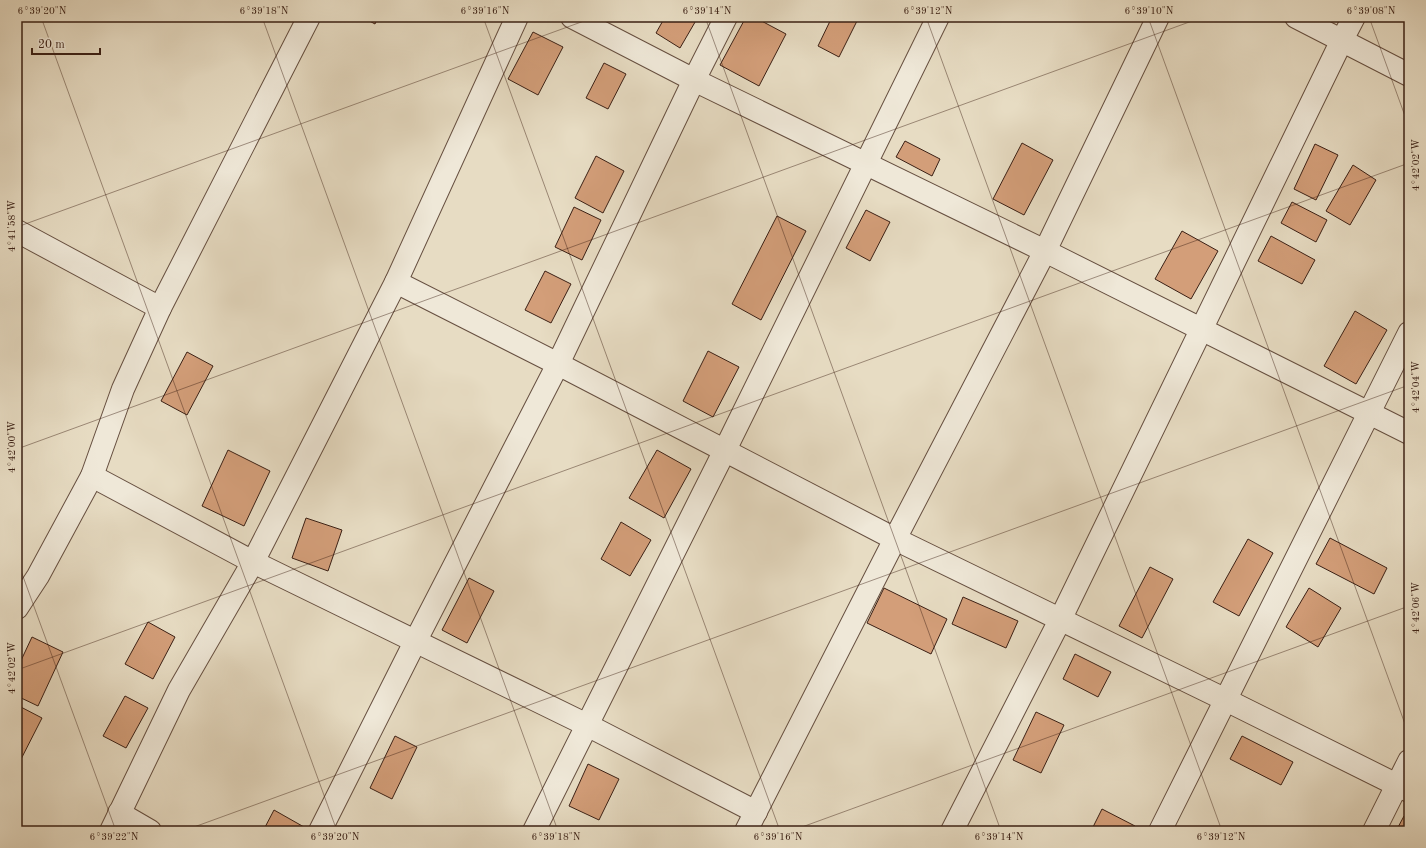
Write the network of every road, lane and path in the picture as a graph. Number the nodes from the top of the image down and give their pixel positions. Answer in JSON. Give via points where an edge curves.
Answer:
{"nodes":[{"id":1,"x":309,"y":17,"type":"edge"},
{"id":2,"x":517,"y":17,"type":"edge"},
{"id":3,"x":572,"y":17,"type":"edge"},
{"id":4,"x":726,"y":17,"type":"edge"},
{"id":5,"x":938,"y":17,"type":"edge"},
{"id":6,"x":1158,"y":17,"type":"edge"},
{"id":7,"x":1296,"y":17,"type":"edge"},
{"id":8,"x":1354,"y":17,"type":"edge"},
{"id":9,"x":1342,"y":40,"type":"junction"},
{"id":10,"x":1409,"y":75,"type":"edge"},
{"id":11,"x":694,"y":80,"type":"junction"},
{"id":12,"x":866,"y":164,"type":"junction"},
{"id":13,"x":17,"y":231,"type":"edge"},
{"id":14,"x":1045,"y":252,"type":"junction"},
{"id":15,"x":396,"y":282,"type":"junction"},
{"id":16,"x":160,"y":308,"type":"junction"},
{"id":17,"x":1201,"y":329,"type":"junction"},
{"id":18,"x":1409,"y":333,"type":"edge"},
{"id":19,"x":558,"y":364,"type":"junction"},
{"id":20,"x":1370,"y":414,"type":"junction"},
{"id":21,"x":1409,"y":433,"type":"edge"},
{"id":22,"x":725,"y":450,"type":"junction"},
{"id":23,"x":92,"y":476,"type":"junction"},
{"id":24,"x":895,"y":538,"type":"junction"},
{"id":25,"x":253,"y":562,"type":"junction"},
{"id":26,"x":17,"y":608,"type":"edge"},
{"id":27,"x":1060,"y":620,"type":"junction"},
{"id":28,"x":415,"y":642,"type":"junction"},
{"id":29,"x":1226,"y":700,"type":"junction"},
{"id":30,"x":587,"y":725,"type":"junction"},
{"id":31,"x":1409,"y":761,"type":"edge"},
{"id":32,"x":1403,"y":788,"type":"edge"},
{"id":33,"x":115,"y":822,"type":"edge"},
{"id":34,"x":751,"y":822,"type":"edge"},
{"id":35,"x":150,"y":831,"type":"edge"},
{"id":36,"x":320,"y":831,"type":"edge"},
{"id":37,"x":534,"y":831,"type":"edge"},
{"id":38,"x":952,"y":831,"type":"edge"},
{"id":39,"x":1160,"y":831,"type":"edge"},
{"id":40,"x":1374,"y":831,"type":"edge"}],
"edges":[{"from":1,"to":16,"type":"street"},
{"from":2,"to":15,"type":"street"},
{"from":3,"to":11,"type":"street"},
{"from":4,"to":11,"type":"street"},
{"from":5,"to":12,"type":"street"},
{"from":6,"to":14,"type":"street"},
{"from":7,"to":9,"type":"street"},
{"from":8,"to":9,"type":"street"},
{"from":9,"to":10,"type":"street"},
{"from":9,"to":17,"type":"street"},
{"from":11,"to":12,"type":"street"},
{"from":11,"to":19,"type":"street"},
{"from":12,"to":14,"type":"street"},
{"from":12,"to":22,"type":"street"},
{"from":13,"to":16,"type":"street"},
{"from":14,"to":17,"type":"street"},
{"from":14,"to":24,"type":"street"},
{"from":15,"to":19,"type":"street"},
{"from":15,"to":25,"type":"street"},
{"from":16,"to":23,"type":"street","via":[[123,389]]},
{"from":17,"to":20,"type":"street"},
{"from":17,"to":27,"type":"street"},
{"from":18,"to":20,"type":"street"},
{"from":19,"to":22,"type":"street"},
{"from":19,"to":28,"type":"street"},
{"from":20,"to":21,"type":"street"},
{"from":20,"to":29,"type":"street"},
{"from":22,"to":24,"type":"street"},
{"from":22,"to":30,"type":"street"},
{"from":23,"to":25,"type":"street"},
{"from":23,"to":26,"type":"street","via":[[38,576]]},
{"from":24,"to":27,"type":"street"},
{"from":24,"to":34,"type":"street"},
{"from":25,"to":28,"type":"street"},
{"from":25,"to":33,"type":"street","via":[[179,690]]},
{"from":27,"to":29,"type":"street"},
{"from":27,"to":38,"type":"street"},
{"from":28,"to":30,"type":"street"},
{"from":28,"to":36,"type":"street"},
{"from":29,"to":32,"type":"street"},
{"from":29,"to":39,"type":"street"},
{"from":30,"to":34,"type":"street"},
{"from":30,"to":37,"type":"street"},
{"from":31,"to":32,"type":"street"},
{"from":32,"to":40,"type":"street"},
{"from":33,"to":35,"type":"street"}]}
